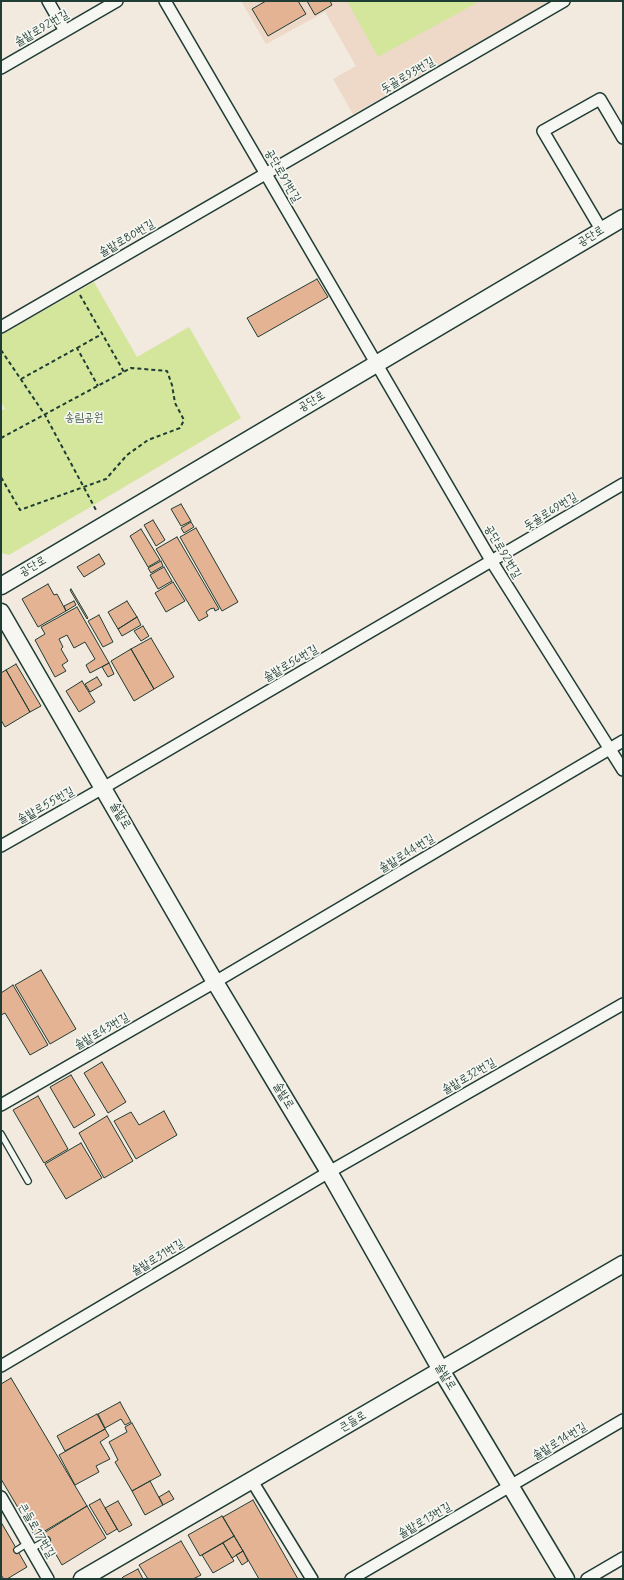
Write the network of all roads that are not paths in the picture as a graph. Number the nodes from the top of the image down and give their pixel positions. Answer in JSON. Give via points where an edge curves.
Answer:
{"nodes":[{"id":1,"x":48,"y":1,"type":"edge"},
{"id":2,"x":165,"y":1,"type":"edge"},
{"id":3,"x":564,"y":1,"type":"edge"},
{"id":4,"x":112,"y":2,"type":"edge"},
{"id":5,"x":66,"y":31,"type":"junction"},
{"id":6,"x":3,"y":63,"type":"edge"},
{"id":7,"x":623,"y":138,"type":"edge"},
{"id":8,"x":265,"y":174,"type":"junction"},
{"id":9,"x":623,"y":218,"type":"edge"},
{"id":10,"x":602,"y":231,"type":"junction"},
{"id":11,"x":1,"y":327,"type":"edge"},
{"id":12,"x":376,"y":365,"type":"junction"},
{"id":13,"x":623,"y":484,"type":"edge"},
{"id":14,"x":492,"y":562,"type":"junction"},
{"id":15,"x":1,"y":586,"type":"edge"},
{"id":16,"x":1,"y":612,"type":"edge"},
{"id":17,"x":623,"y":741,"type":"edge"},
{"id":18,"x":611,"y":749,"type":"junction"},
{"id":19,"x":623,"y":770,"type":"edge"},
{"id":20,"x":103,"y":788,"type":"junction"},
{"id":21,"x":1,"y":846,"type":"edge"},
{"id":22,"x":215,"y":982,"type":"junction"},
{"id":23,"x":623,"y":1004,"type":"edge"},
{"id":24,"x":1,"y":1105,"type":"edge"},
{"id":25,"x":1,"y":1134,"type":"edge"},
{"id":26,"x":329,"y":1172,"type":"junction"},
{"id":27,"x":28,"y":1181,"type":"dead end"},
{"id":28,"x":623,"y":1264,"type":"edge"},
{"id":29,"x":1,"y":1366,"type":"edge"},
{"id":30,"x":441,"y":1370,"type":"junction"},
{"id":31,"x":623,"y":1420,"type":"edge"},
{"id":32,"x":252,"y":1481,"type":"junction"},
{"id":33,"x":511,"y":1486,"type":"junction"},
{"id":34,"x":1,"y":1497,"type":"edge"},
{"id":35,"x":47,"y":1540,"type":"dead end"},
{"id":36,"x":30,"y":1546,"type":"junction"},
{"id":37,"x":17,"y":1550,"type":"dead end"},
{"id":38,"x":623,"y":1558,"type":"edge"},
{"id":39,"x":48,"y":1579,"type":"edge"},
{"id":40,"x":82,"y":1579,"type":"edge"},
{"id":41,"x":312,"y":1579,"type":"edge"},
{"id":42,"x":351,"y":1579,"type":"edge"},
{"id":43,"x":566,"y":1579,"type":"edge"},
{"id":44,"x":587,"y":1579,"type":"edge"}],
"edges":[{"from":1,"to":5,"type":"street"},
{"from":2,"to":8,"type":"street","name":"공단로91번길"},
{"from":3,"to":8,"type":"street","name":"돗골로93번길"},
{"from":4,"to":5,"type":"street","name":"솔밭로92번길"},
{"from":5,"to":6,"type":"street","name":"솔밭로92번길"},
{"from":7,"to":10,"type":"street","via":[[600,99],[543,131]]},
{"from":8,"to":11,"type":"street","name":"솔밭로80번길"},
{"from":8,"to":12,"type":"street","name":"공단로91번길"},
{"from":9,"to":10,"type":"street","name":"공단로"},
{"from":10,"to":12,"type":"street","name":"공단로"},
{"from":12,"to":14,"type":"street","name":"공단로92번길"},
{"from":12,"to":15,"type":"street","name":"공단로"},
{"from":13,"to":14,"type":"street","name":"돗골로69번길"},
{"from":14,"to":18,"type":"street","name":"공단로92번길"},
{"from":14,"to":20,"type":"street","name":"솔밭로56번길"},
{"from":16,"to":20,"type":"street","name":"솔밭로"},
{"from":17,"to":18,"type":"street","name":"솔밭로44번길"},
{"from":18,"to":19,"type":"street","name":"공단로92번길"},
{"from":18,"to":22,"type":"street","name":"솔밭로44번길"},
{"from":20,"to":21,"type":"street","name":"솔밭로55번길"},
{"from":20,"to":22,"type":"street","name":"솔밭로"},
{"from":22,"to":24,"type":"street","name":"솔밭로43번길"},
{"from":22,"to":26,"type":"street","name":"솔밭로"},
{"from":23,"to":26,"type":"street","name":"솔밭로32번길"},
{"from":25,"to":27,"type":"lane"},
{"from":26,"to":29,"type":"street","name":"솔밭로31번길"},
{"from":26,"to":30,"type":"street","name":"솔밭로"},
{"from":28,"to":30,"type":"street","name":"큰들로"},
{"from":30,"to":32,"type":"street","name":"큰들로"},
{"from":30,"to":33,"type":"street","name":"솔밭로"},
{"from":31,"to":33,"type":"street","name":"솔밭로14번길"},
{"from":32,"to":40,"type":"street","name":"큰들로"},
{"from":32,"to":41,"type":"street"},
{"from":33,"to":42,"type":"street","name":"솔밭로13번길"},
{"from":33,"to":43,"type":"street","name":"솔밭로"},
{"from":34,"to":36,"type":"street","name":"큰들로17번길"},
{"from":35,"to":36,"type":"lane"},
{"from":36,"to":37,"type":"lane"},
{"from":36,"to":39,"type":"street","name":"큰들로17번길"},
{"from":38,"to":44,"type":"street"}]}
